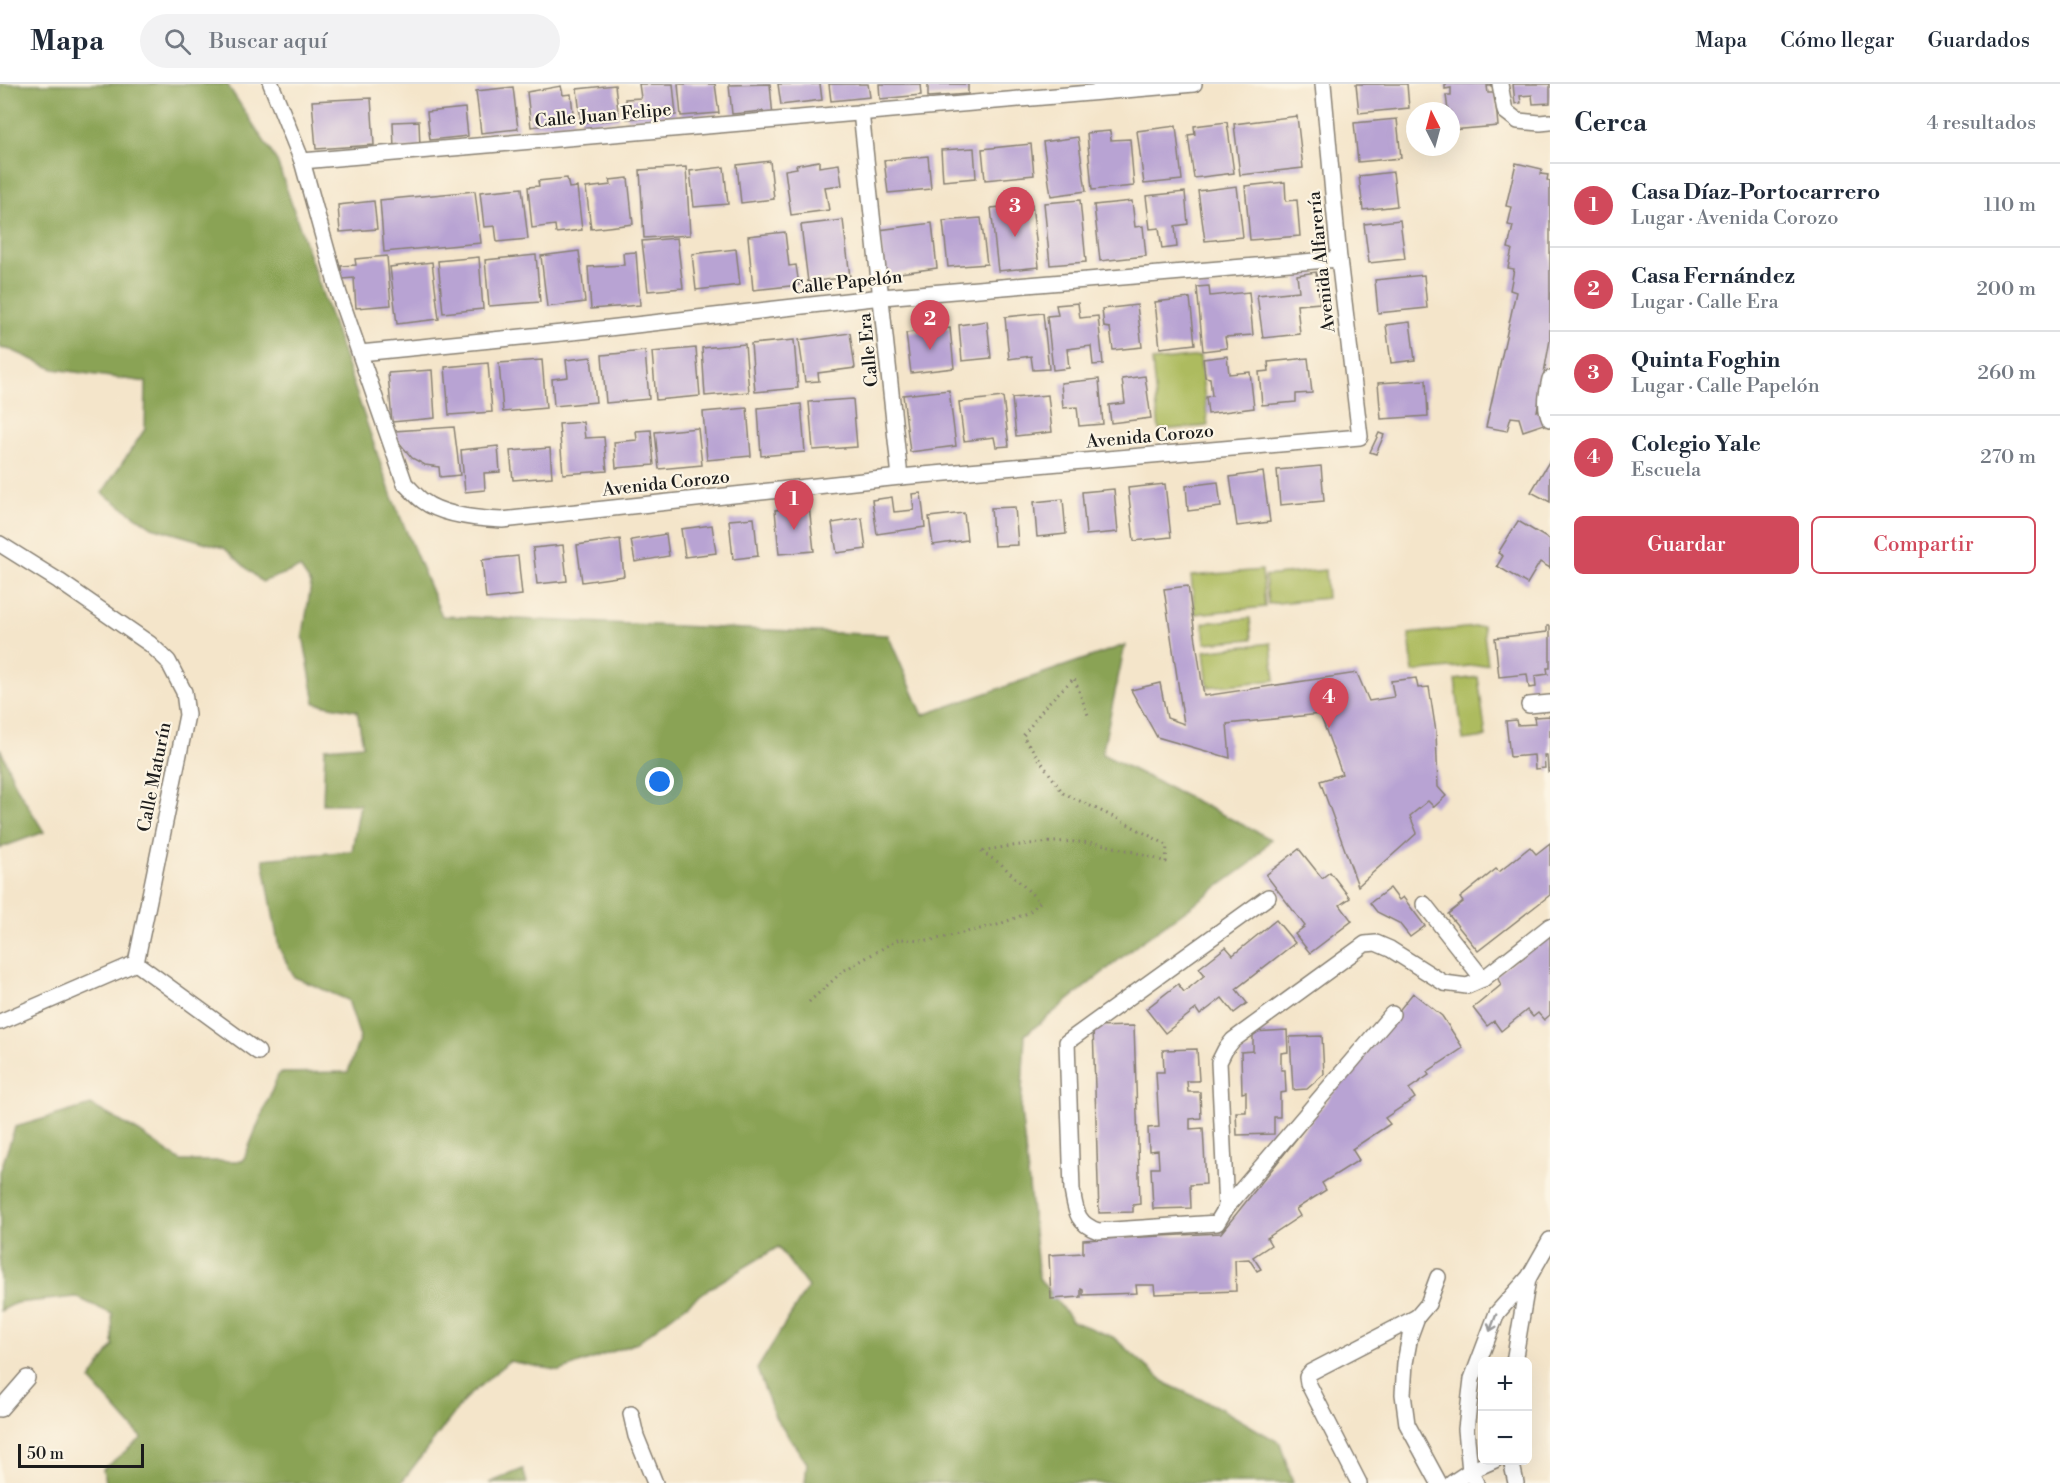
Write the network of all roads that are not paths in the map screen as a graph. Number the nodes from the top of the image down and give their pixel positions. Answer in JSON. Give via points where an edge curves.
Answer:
{"nodes":[{"id":1,"x":271,"y":84,"type":"edge"},
{"id":2,"x":1194,"y":84,"type":"edge"},
{"id":3,"x":1323,"y":84,"type":"edge"},
{"id":4,"x":1500,"y":84,"type":"edge"},
{"id":5,"x":861,"y":112,"type":"junction"},
{"id":6,"x":1550,"y":122,"type":"edge"},
{"id":7,"x":302,"y":161,"type":"junction"},
{"id":8,"x":1339,"y":259,"type":"junction"},
{"id":9,"x":882,"y":297,"type":"junction"},
{"id":10,"x":360,"y":353,"type":"junction"},
{"id":11,"x":1550,"y":379,"type":"edge"},
{"id":12,"x":1550,"y":419,"type":"edge"},
{"id":13,"x":1360,"y":436,"type":"joint"},
{"id":14,"x":900,"y":477,"type":"junction"},
{"id":15,"x":0,"y":544,"type":"edge"},
{"id":16,"x":1550,"y":703,"type":"edge"},
{"id":17,"x":1529,"y":705,"type":"dead end"},
{"id":18,"x":1268,"y":897,"type":"dead end"},
{"id":19,"x":1424,"y":904,"type":"dead end"},
{"id":20,"x":1550,"y":926,"type":"edge"},
{"id":21,"x":136,"y":963,"type":"junction"},
{"id":22,"x":1483,"y":980,"type":"junction"},
{"id":23,"x":1392,"y":1014,"type":"dead end"},
{"id":24,"x":0,"y":1022,"type":"edge"},
{"id":25,"x":258,"y":1052,"type":"dead end"},
{"id":26,"x":1226,"y":1209,"type":"junction"},
{"id":27,"x":1550,"y":1240,"type":"edge"},
{"id":28,"x":1438,"y":1277,"type":"dead end"},
{"id":29,"x":1529,"y":1277,"type":"junction"},
{"id":30,"x":1417,"y":1317,"type":"junction"},
{"id":31,"x":1515,"y":1357,"type":"edge"},
{"id":32,"x":27,"y":1378,"type":"dead end"},
{"id":33,"x":0,"y":1409,"type":"edge"},
{"id":34,"x":631,"y":1414,"type":"dead end"},
{"id":35,"x":1490,"y":1465,"type":"edge"},
{"id":36,"x":1512,"y":1465,"type":"edge"},
{"id":37,"x":1473,"y":1477,"type":"edge"},
{"id":38,"x":656,"y":1483,"type":"edge"},
{"id":39,"x":1359,"y":1483,"type":"edge"},
{"id":40,"x":1438,"y":1483,"type":"edge"},
{"id":41,"x":1452,"y":1483,"type":"edge"},
{"id":42,"x":1516,"y":1483,"type":"edge"}],
"edges":[{"from":1,"to":7,"type":"street","name":"Avenida Corozo"},
{"from":2,"to":5,"type":"street","name":"Calle Juan Felipe"},
{"from":3,"to":8,"type":"street","name":"Avenida Alfarería"},
{"from":4,"to":6,"type":"street","via":[[1504,111],[1518,121]]},
{"from":5,"to":7,"type":"street","name":"Calle Juan Felipe"},
{"from":5,"to":9,"type":"street","name":"Calle Era"},
{"from":7,"to":10,"type":"street","name":"Avenida Corozo","via":[[339,294]]},
{"from":8,"to":9,"type":"street","name":"Calle Papelón"},
{"from":8,"to":13,"type":"street","name":"Avenida Alfarería"},
{"from":9,"to":10,"type":"street","name":"Calle Papelón"},
{"from":9,"to":14,"type":"street","name":"Calle Era"},
{"from":10,"to":14,"type":"street","name":"Avenida Corozo","via":[[405,484],[424,502],[476,519],[502,520]]},
{"from":11,"to":12,"type":"street"},
{"from":13,"to":14,"type":"street","name":"Avenida Corozo"},
{"from":15,"to":21,"type":"street","name":"Calle Maturín","via":[[150,644],[168,661],[184,692],[187,715]]},
{"from":16,"to":17,"type":"street"},
{"from":18,"to":26,"type":"street","via":[[1067,1042],[1072,1190],[1076,1212],[1085,1226],[1098,1231],[1217,1223]]},
{"from":19,"to":22,"type":"street"},
{"from":20,"to":22,"type":"street"},
{"from":21,"to":24,"type":"street"},
{"from":21,"to":25,"type":"street"},
{"from":22,"to":26,"type":"street","via":[[1467,986],[1444,983],[1390,949],[1365,944],[1233,1040],[1219,1062]]},
{"from":23,"to":26,"type":"street"},
{"from":27,"to":29,"type":"street"},
{"from":28,"to":30,"type":"street","via":[[1428,1304]]},
{"from":29,"to":31,"type":"street"},
{"from":29,"to":37,"type":"street","one_way":true,"via":[[1497,1313],[1472,1379],[1466,1429]]},
{"from":30,"to":39,"type":"street","via":[[1307,1377]]},
{"from":30,"to":40,"type":"street","via":[[1410,1336],[1403,1394],[1407,1424]]},
{"from":32,"to":33,"type":"street"},
{"from":34,"to":38,"type":"street"},
{"from":35,"to":37,"type":"street"},
{"from":36,"to":42,"type":"street"},
{"from":37,"to":41,"type":"street"}]}
